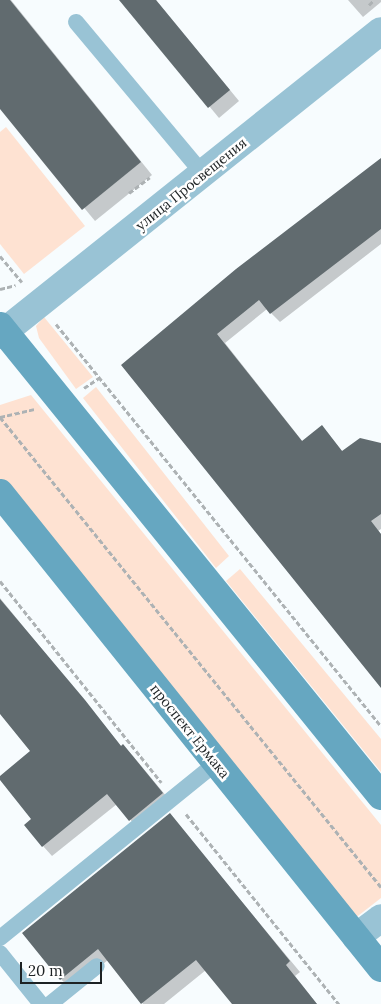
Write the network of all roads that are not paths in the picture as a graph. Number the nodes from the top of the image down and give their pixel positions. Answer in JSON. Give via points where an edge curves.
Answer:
{"nodes":[{"id":1,"x":76,"y":22,"type":"dead end"},
{"id":2,"x":381,"y":31,"type":"edge"},
{"id":3,"x":203,"y":174,"type":"junction"},
{"id":4,"x":2,"y":331,"type":"edge"},
{"id":5,"x":0,"y":493,"type":"edge"},
{"id":6,"x":216,"y":762,"type":"junction"},
{"id":7,"x":381,"y":796,"type":"edge"},
{"id":8,"x":381,"y":918,"type":"edge"},
{"id":9,"x":356,"y":937,"type":"junction"},
{"id":10,"x":0,"y":938,"type":"edge"},
{"id":11,"x":0,"y":953,"type":"edge"},
{"id":12,"x":97,"y":966,"type":"dead end"},
{"id":13,"x":381,"y":968,"type":"edge"},
{"id":14,"x":41,"y":1004,"type":"edge"},
{"id":15,"x":50,"y":1004,"type":"edge"}],
"edges":[{"from":1,"to":3,"type":"lane"},
{"from":2,"to":3,"type":"street","name":"улица Просвещения"},
{"from":3,"to":4,"type":"street","name":"улица Просвещения"},
{"from":4,"to":7,"type":"main road"},
{"from":5,"to":6,"type":"main road","name":"проспект Ермака"},
{"from":6,"to":9,"type":"main road","name":"проспект Ермака"},
{"from":6,"to":10,"type":"lane"},
{"from":8,"to":9,"type":"street"},
{"from":9,"to":13,"type":"main road","name":"проспект Ермака"},
{"from":11,"to":14,"type":"lane"},
{"from":12,"to":15,"type":"lane"}]}
